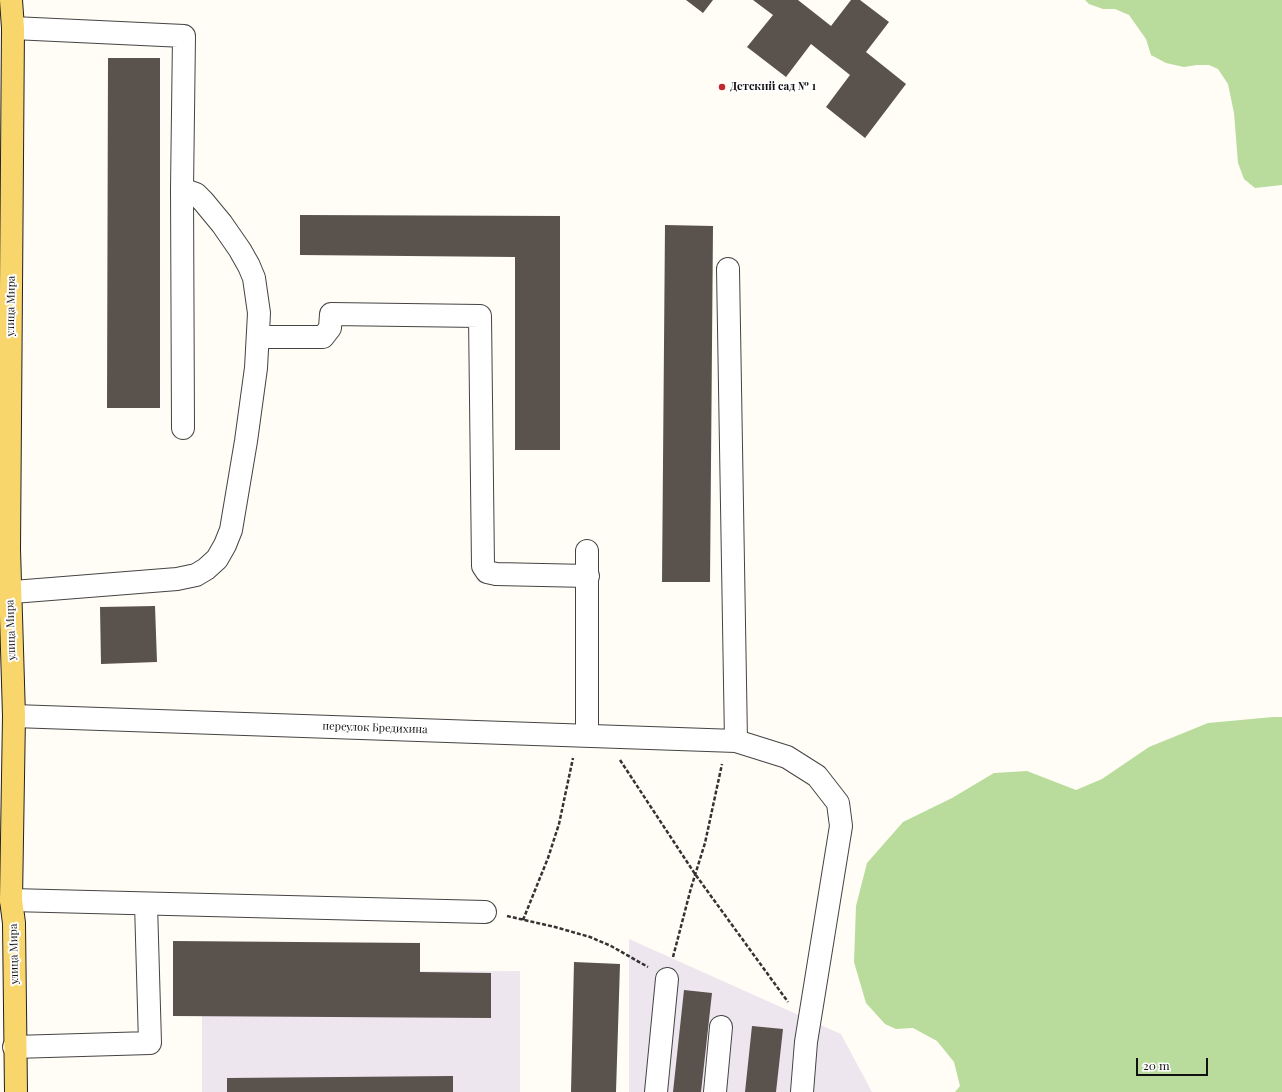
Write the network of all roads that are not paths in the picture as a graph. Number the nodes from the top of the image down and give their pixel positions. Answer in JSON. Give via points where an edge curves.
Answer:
{"nodes":[{"id":1,"x":12,"y":0,"type":"edge"},
{"id":2,"x":13,"y":28,"type":"junction"},
{"id":3,"x":182,"y":189,"type":"junction"},
{"id":4,"x":728,"y":269,"type":"dead end"},
{"id":5,"x":259,"y":337,"type":"junction"},
{"id":6,"x":183,"y":428,"type":"dead end"},
{"id":7,"x":587,"y":550,"type":"dead end"},
{"id":8,"x":588,"y":576,"type":"junction"},
{"id":9,"x":5,"y":592,"type":"edge"},
{"id":10,"x":14,"y":716,"type":"junction"},
{"id":11,"x":589,"y":735,"type":"junction"},
{"id":12,"x":732,"y":741,"type":"junction"},
{"id":13,"x":11,"y":900,"type":"junction"},
{"id":14,"x":146,"y":904,"type":"junction"},
{"id":15,"x":485,"y":912,"type":"road end"},
{"id":16,"x":7,"y":923,"type":"edge"},
{"id":17,"x":667,"y":979,"type":"road end"},
{"id":18,"x":721,"y":1027,"type":"dead end"},
{"id":19,"x":14,"y":1047,"type":"junction"},
{"id":20,"x":16,"y":1092,"type":"edge"},
{"id":21,"x":656,"y":1092,"type":"edge"},
{"id":22,"x":715,"y":1092,"type":"edge"},
{"id":23,"x":802,"y":1092,"type":"edge"}],
"edges":[{"from":1,"to":2,"type":"main road","name":"улица Мира"},
{"from":2,"to":3,"type":"lane","via":[[184,36]]},
{"from":2,"to":9,"type":"main road","name":"улица Мира","via":[[9,549]]},
{"from":3,"to":5,"type":"lane","via":[[196,194],[203,201],[222,224],[249,266],[258,302]]},
{"from":3,"to":6,"type":"lane"},
{"from":4,"to":12,"type":"lane"},
{"from":5,"to":8,"type":"lane","via":[[323,337],[330,328],[331,314],[480,316],[483,566],[487,572],[496,574]]},
{"from":5,"to":9,"type":"lane","via":[[231,530],[217,559],[206,570],[196,575],[177,579]]},
{"from":7,"to":8,"type":"lane"},
{"from":8,"to":11,"type":"lane"},
{"from":9,"to":10,"type":"main road","name":"улица Мира"},
{"from":10,"to":11,"type":"lane","name":"переулок Бредихина"},
{"from":10,"to":13,"type":"main road","name":"улица Мира"},
{"from":11,"to":12,"type":"lane","name":"переулок Бредихина"},
{"from":12,"to":23,"type":"lane","name":"переулок Бредихина","via":[[786,757],[817,776],[838,803],[841,826],[808,1030]]},
{"from":13,"to":14,"type":"lane"},
{"from":13,"to":16,"type":"main road","name":"улица Мира"},
{"from":14,"to":15,"type":"lane"},
{"from":14,"to":19,"type":"lane","via":[[150,1043]]},
{"from":16,"to":19,"type":"main road","name":"улица Мира"},
{"from":17,"to":21,"type":"lane"},
{"from":18,"to":22,"type":"lane"},
{"from":19,"to":20,"type":"main road","name":"улица Мира"}]}
